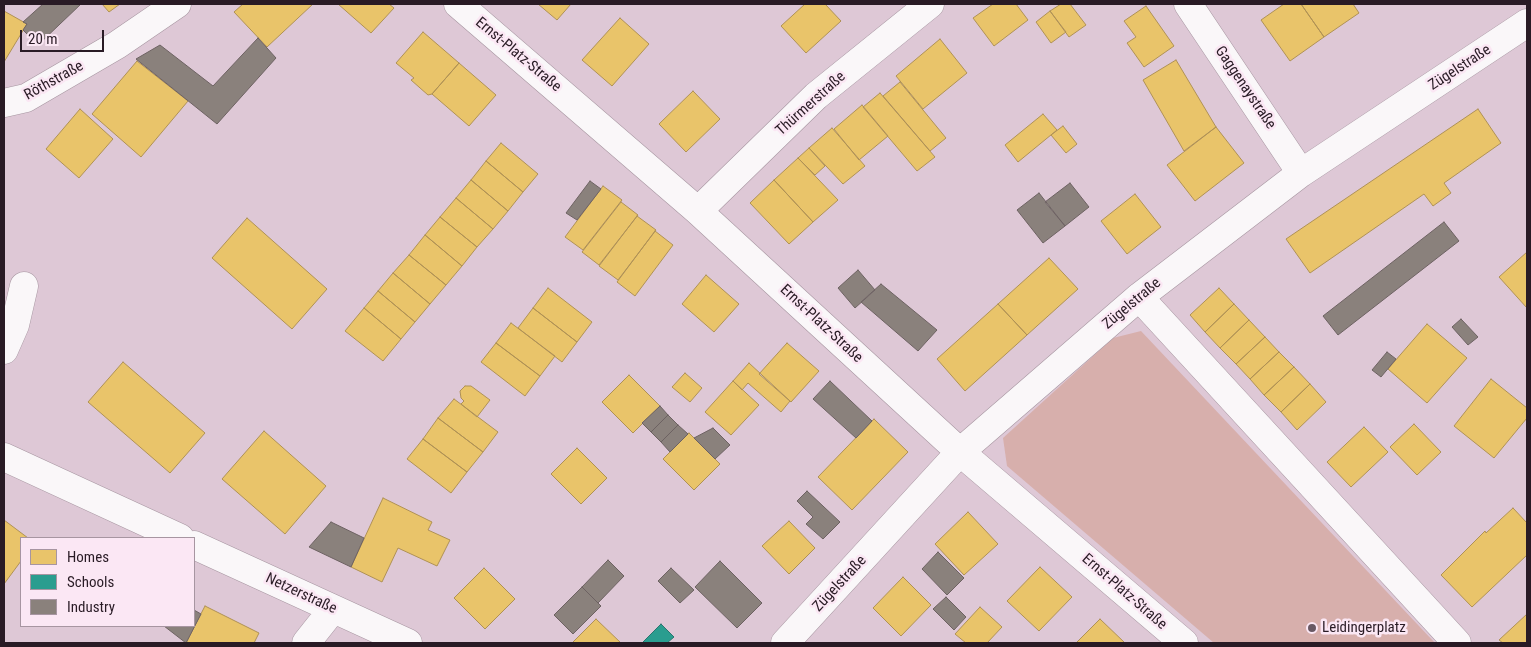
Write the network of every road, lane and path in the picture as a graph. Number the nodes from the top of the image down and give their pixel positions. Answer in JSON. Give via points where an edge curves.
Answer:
{"nodes":[{"id":1,"x":177,"y":4,"type":"edge"},
{"id":2,"x":458,"y":4,"type":"edge"},
{"id":3,"x":930,"y":4,"type":"edge"},
{"id":4,"x":1188,"y":4,"type":"edge"},
{"id":5,"x":1527,"y":23,"type":"edge"},
{"id":6,"x":4,"y":103,"type":"edge"},
{"id":7,"x":1301,"y":172,"type":"junction"},
{"id":8,"x":698,"y":211,"type":"junction"},
{"id":9,"x":24,"y":286,"type":"dead end"},
{"id":10,"x":1138,"y":297,"type":"junction"},
{"id":11,"x":4,"y":350,"type":"edge"},
{"id":12,"x":960,"y":452,"type":"junction"},
{"id":13,"x":4,"y":457,"type":"edge"},
{"id":14,"x":178,"y":537,"type":"edge"},
{"id":15,"x":195,"y":545,"type":"edge"},
{"id":16,"x":334,"y":609,"type":"junction"},
{"id":17,"x":306,"y":643,"type":"edge"},
{"id":18,"x":408,"y":643,"type":"edge"},
{"id":19,"x":785,"y":643,"type":"edge"},
{"id":20,"x":1184,"y":643,"type":"edge"},
{"id":21,"x":1457,"y":643,"type":"edge"}],
"edges":[{"from":1,"to":6,"type":"street","name":"Röthstraße","via":[[117,45],[26,98]]},
{"from":2,"to":8,"type":"street","name":"Ernst-Platz-Straße"},
{"from":3,"to":8,"type":"street","name":"Thürmerstraße","via":[[816,96]]},
{"from":4,"to":7,"type":"street","name":"Gaggenaystraße"},
{"from":5,"to":7,"type":"street","name":"Zügelstraße"},
{"from":7,"to":10,"type":"street","name":"Zügelstraße"},
{"from":8,"to":12,"type":"street","name":"Ernst-Platz-Straße"},
{"from":9,"to":11,"type":"street","via":[[15,325]]},
{"from":10,"to":12,"type":"street","name":"Zügelstraße"},
{"from":10,"to":21,"type":"street"},
{"from":12,"to":19,"type":"street","name":"Zügelstraße"},
{"from":12,"to":20,"type":"street","name":"Ernst-Platz-Straße"},
{"from":13,"to":14,"type":"street"},
{"from":15,"to":16,"type":"street","name":"Netzerstraße"},
{"from":16,"to":17,"type":"street"},
{"from":16,"to":18,"type":"street","name":"Netzerstraße"}]}
